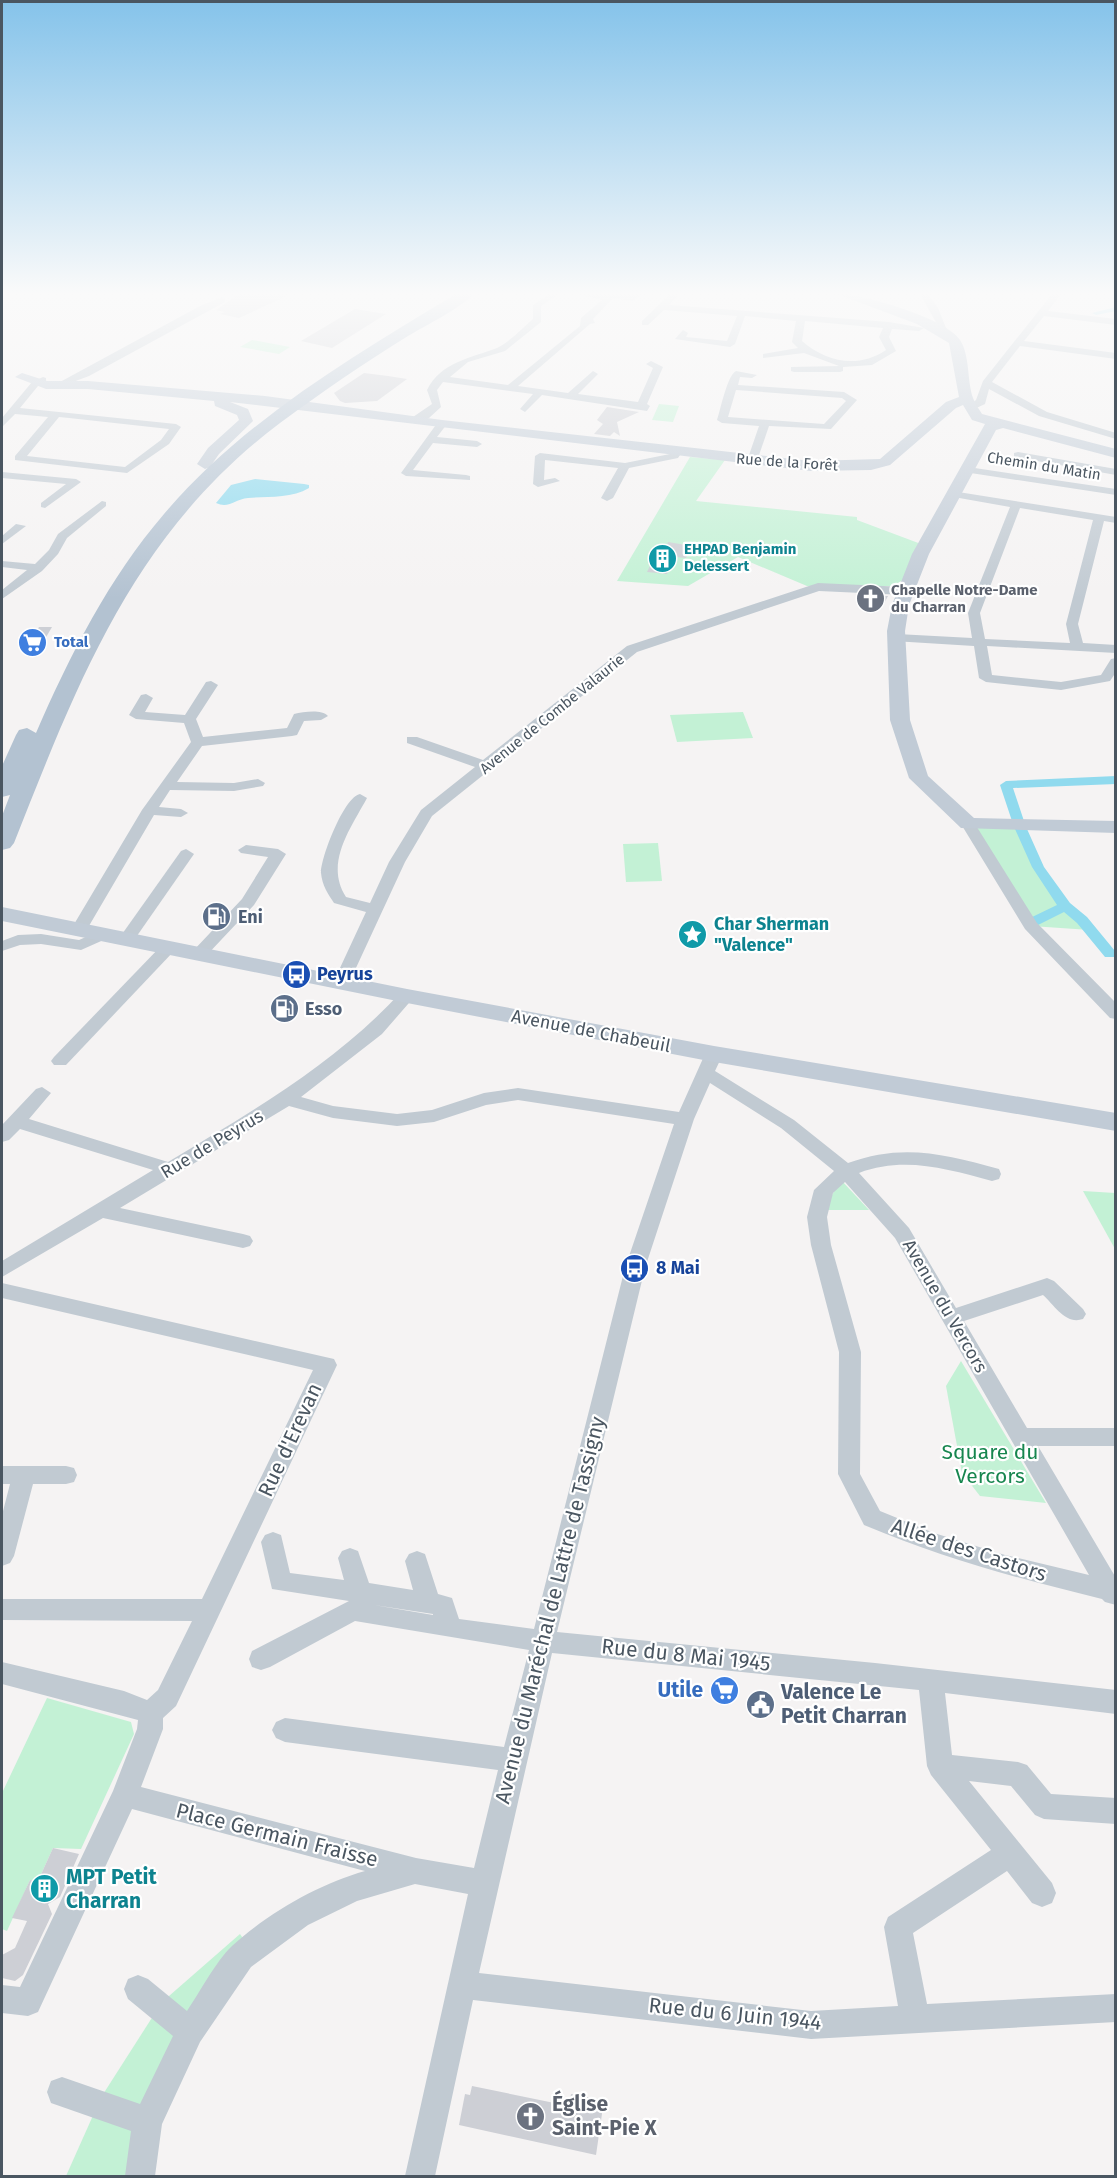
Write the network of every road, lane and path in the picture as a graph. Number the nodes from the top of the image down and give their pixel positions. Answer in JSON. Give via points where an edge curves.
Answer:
{"nodes":[{"id":1,"x":34,"y":396,"type":"edge"},
{"id":2,"x":183,"y":396,"type":"edge"},
{"id":3,"x":201,"y":396,"type":"edge"},
{"id":4,"x":274,"y":396,"type":"edge"},
{"id":5,"x":294,"y":396,"type":"edge"},
{"id":6,"x":300,"y":396,"type":"edge"},
{"id":7,"x":318,"y":396,"type":"edge"},
{"id":8,"x":434,"y":396,"type":"edge"},
{"id":9,"x":537,"y":396,"type":"edge"},
{"id":10,"x":570,"y":396,"type":"edge"},
{"id":11,"x":647,"y":396,"type":"edge"},
{"id":12,"x":729,"y":396,"type":"edge"},
{"id":13,"x":845,"y":396,"type":"edge"},
{"id":14,"x":969,"y":396,"type":"edge"},
{"id":15,"x":983,"y":396,"type":"edge"},
{"id":16,"x":1009,"y":396,"type":"edge"},
{"id":17,"x":254,"y":399,"type":"junction"},
{"id":18,"x":220,"y":403,"type":"junction"},
{"id":19,"x":283,"y":406,"type":"junction"},
{"id":20,"x":972,"y":408,"type":"junction"},
{"id":21,"x":525,"y":409,"type":"dead end"},
{"id":22,"x":13,"y":411,"type":"junction"},
{"id":23,"x":343,"y":412,"type":"junction"},
{"id":24,"x":56,"y":414,"type":"junction"},
{"id":25,"x":323,"y":414,"type":"junction"},
{"id":26,"x":371,"y":416,"type":"junction"},
{"id":27,"x":417,"y":419,"type":"junction"},
{"id":28,"x":765,"y":423,"type":"junction"},
{"id":29,"x":2,"y":424,"type":"edge"},
{"id":30,"x":442,"y":424,"type":"junction"},
{"id":31,"x":1000,"y":425,"type":"junction"},
{"id":32,"x":256,"y":434,"type":"junction"},
{"id":33,"x":985,"y":434,"type":"junction"},
{"id":34,"x":1116,"y":436,"type":"edge"},
{"id":35,"x":431,"y":440,"type":"junction"},
{"id":36,"x":477,"y":444,"type":"dead end"},
{"id":37,"x":677,"y":452,"type":"junction"},
{"id":38,"x":1116,"y":454,"type":"edge"},
{"id":39,"x":1018,"y":455,"type":"dead end"},
{"id":40,"x":752,"y":461,"type":"junction"},
{"id":41,"x":205,"y":464,"type":"junction"},
{"id":42,"x":625,"y":466,"type":"junction"},
{"id":43,"x":968,"y":470,"type":"junction"},
{"id":44,"x":1116,"y":472,"type":"edge"},
{"id":45,"x":2,"y":475,"type":"edge"},
{"id":46,"x":466,"y":478,"type":"dead end"},
{"id":47,"x":555,"y":481,"type":"dead end"},
{"id":48,"x":1116,"y":492,"type":"edge"},
{"id":49,"x":952,"y":494,"type":"junction"},
{"id":50,"x":607,"y":498,"type":"dead end"},
{"id":51,"x":102,"y":504,"type":"dead end"},
{"id":52,"x":45,"y":505,"type":"dead end"},
{"id":53,"x":1016,"y":505,"type":"junction"},
{"id":54,"x":1099,"y":518,"type":"junction"},
{"id":55,"x":1116,"y":520,"type":"edge"},
{"id":56,"x":20,"y":526,"type":"dead end"},
{"id":57,"x":2,"y":541,"type":"edge"},
{"id":58,"x":2,"y":564,"type":"edge"},
{"id":59,"x":38,"y":568,"type":"junction"},
{"id":60,"x":905,"y":591,"type":"junction"},
{"id":61,"x":2,"y":595,"type":"edge"},
{"id":62,"x":897,"y":638,"type":"junction"},
{"id":63,"x":981,"y":643,"type":"junction"},
{"id":64,"x":1077,"y":647,"type":"junction"},
{"id":65,"x":1116,"y":649,"type":"edge"},
{"id":66,"x":1116,"y":662,"type":"edge"},
{"id":67,"x":1098,"y":679,"type":"junction"},
{"id":68,"x":211,"y":685,"type":"dead end"},
{"id":69,"x":1116,"y":687,"type":"edge"},
{"id":70,"x":146,"y":698,"type":"dead end"},
{"id":71,"x":321,"y":716,"type":"dead end"},
{"id":72,"x":189,"y":719,"type":"junction"},
{"id":73,"x":412,"y":740,"type":"dead end"},
{"id":74,"x":198,"y":742,"type":"junction"},
{"id":75,"x":486,"y":766,"type":"junction"},
{"id":76,"x":258,"y":783,"type":"dead end"},
{"id":77,"x":167,"y":786,"type":"junction"},
{"id":78,"x":2,"y":790,"type":"edge"},
{"id":79,"x":360,"y":798,"type":"dead end"},
{"id":80,"x":149,"y":810,"type":"junction"},
{"id":81,"x":181,"y":813,"type":"dead end"},
{"id":82,"x":968,"y":824,"type":"junction"},
{"id":83,"x":1116,"y":827,"type":"edge"},
{"id":84,"x":2,"y":843,"type":"edge"},
{"id":85,"x":246,"y":850,"type":"dead end"},
{"id":86,"x":186,"y":854,"type":"dead end"},
{"id":87,"x":2,"y":900,"type":"edge"},
{"id":88,"x":375,"y":909,"type":"junction"},
{"id":89,"x":2,"y":914,"type":"edge"},
{"id":90,"x":13,"y":925,"type":"edge"},
{"id":91,"x":74,"y":930,"type":"junction"},
{"id":92,"x":102,"y":935,"type":"junction"},
{"id":93,"x":126,"y":940,"type":"junction"},
{"id":94,"x":2,"y":946,"type":"edge"},
{"id":95,"x":168,"y":948,"type":"junction"},
{"id":96,"x":199,"y":954,"type":"junction"},
{"id":97,"x":341,"y":983,"type":"junction"},
{"id":98,"x":407,"y":996,"type":"junction"},
{"id":99,"x":1116,"y":1014,"type":"edge"},
{"id":100,"x":60,"y":1061,"type":"dead end"},
{"id":101,"x":710,"y":1064,"type":"junction"},
{"id":102,"x":42,"y":1093,"type":"dead end"},
{"id":103,"x":287,"y":1099,"type":"junction"},
{"id":104,"x":685,"y":1119,"type":"junction"},
{"id":105,"x":16,"y":1121,"type":"junction"},
{"id":106,"x":1116,"y":1122,"type":"edge"},
{"id":107,"x":2,"y":1136,"type":"edge"},
{"id":108,"x":170,"y":1170,"type":"junction"},
{"id":109,"x":847,"y":1170,"type":"junction"},
{"id":110,"x":992,"y":1174,"type":"dead end"},
{"id":111,"x":100,"y":1210,"type":"junction"},
{"id":112,"x":243,"y":1240,"type":"dead end"},
{"id":113,"x":2,"y":1270,"type":"edge"},
{"id":114,"x":2,"y":1290,"type":"edge"},
{"id":115,"x":1076,"y":1314,"type":"dead end"},
{"id":116,"x":951,"y":1317,"type":"junction"},
{"id":117,"x":1021,"y":1437,"type":"junction"},
{"id":118,"x":1116,"y":1437,"type":"edge"},
{"id":119,"x":13,"y":1475,"type":"edge"},
{"id":120,"x":66,"y":1475,"type":"dead end"},
{"id":121,"x":273,"y":1542,"type":"dead end"},
{"id":122,"x":2,"y":1556,"type":"edge"},
{"id":123,"x":350,"y":1558,"type":"dead end"},
{"id":124,"x":417,"y":1561,"type":"dead end"},
{"id":125,"x":1113,"y":1595,"type":"edge"},
{"id":126,"x":360,"y":1599,"type":"junction"},
{"id":127,"x":429,"y":1603,"type":"junction"},
{"id":128,"x":2,"y":1609,"type":"edge"},
{"id":129,"x":210,"y":1610,"type":"junction"},
{"id":130,"x":448,"y":1628,"type":"junction"},
{"id":131,"x":542,"y":1641,"type":"junction"},
{"id":132,"x":261,"y":1659,"type":"dead end"},
{"id":133,"x":2,"y":1673,"type":"edge"},
{"id":134,"x":931,"y":1681,"type":"junction"},
{"id":135,"x":1116,"y":1702,"type":"edge"},
{"id":136,"x":151,"y":1713,"type":"junction"},
{"id":137,"x":285,"y":1730,"type":"dead end"},
{"id":138,"x":513,"y":1760,"type":"junction"},
{"id":139,"x":940,"y":1766,"type":"junction"},
{"id":140,"x":139,"y":1799,"type":"dead end"},
{"id":141,"x":1116,"y":1811,"type":"edge"},
{"id":142,"x":1010,"y":1853,"type":"junction"},
{"id":143,"x":415,"y":1871,"type":"junction"},
{"id":144,"x":484,"y":1882,"type":"junction"},
{"id":145,"x":1042,"y":1893,"type":"dead end"},
{"id":146,"x":462,"y":1985,"type":"junction"},
{"id":147,"x":138,"y":1989,"type":"dead end"},
{"id":148,"x":2,"y":1999,"type":"edge"},
{"id":149,"x":1116,"y":2008,"type":"edge"},
{"id":150,"x":915,"y":2019,"type":"junction"},
{"id":151,"x":190,"y":2032,"type":"junction"},
{"id":152,"x":62,"y":2092,"type":"dead end"},
{"id":153,"x":147,"y":2122,"type":"junction"},
{"id":154,"x":140,"y":2176,"type":"edge"},
{"id":155,"x":420,"y":2176,"type":"edge"}],
"edges":[{"from":1,"to":22,"type":"street"},
{"from":2,"to":18,"type":"street","name":"Rue de la Forêt"},
{"from":3,"to":17,"type":"street","name":"Rue de la Forêt"},
{"from":4,"to":17,"type":"street","name":"Rue de la Forêt"},
{"from":5,"to":19,"type":"main road"},
{"from":6,"to":19,"type":"main road"},
{"from":7,"to":23,"type":"street","via":[[321,402]]},
{"from":8,"to":27,"type":"street","via":[[437,405]]},
{"from":9,"to":21,"type":"street"},
{"from":10,"to":11,"type":"street","via":[[642,407]]},
{"from":12,"to":28,"type":"street","via":[[722,420]]},
{"from":13,"to":28,"type":"street","via":[[852,400],[827,428]]},
{"from":14,"to":20,"type":"street"},
{"from":15,"to":20,"type":"street"},
{"from":16,"to":34,"type":"street","via":[[1043,414]]},
{"from":17,"to":19,"type":"street","name":"Rue de la Forêt"},
{"from":18,"to":19,"type":"street","name":"Rue de la Forêt"},
{"from":18,"to":41,"type":"street","name":"Rue de la Forêt","via":[[243,412],[246,421],[213,451]]},
{"from":19,"to":23,"type":"street","name":"Rue de la Forêt"},
{"from":19,"to":25,"type":"street","name":"Rue de la Forêt"},
{"from":19,"to":32,"type":"main road"},
{"from":19,"to":41,"type":"main road"},
{"from":20,"to":31,"type":"street"},
{"from":20,"to":33,"type":"street"},
{"from":20,"to":40,"type":"street","name":"Rue de la Forêt","via":[[951,405],[885,462],[853,466]]},
{"from":22,"to":24,"type":"street"},
{"from":22,"to":29,"type":"street"},
{"from":23,"to":26,"type":"street","name":"Rue de la Forêt"},
{"from":24,"to":24,"type":"street","via":[[176,428],[165,442],[128,470],[17,462]]},
{"from":25,"to":26,"type":"street","name":"Rue de la Forêt"},
{"from":25,"to":32,"type":"street","via":[[285,419]]},
{"from":26,"to":27,"type":"street","name":"Rue de la Forêt"},
{"from":27,"to":30,"type":"street","name":"Rue de la Forêt"},
{"from":28,"to":40,"type":"street"},
{"from":30,"to":35,"type":"street"},
{"from":30,"to":37,"type":"street","name":"Rue de la Forêt"},
{"from":31,"to":33,"type":"street","via":[[991,426]]},
{"from":31,"to":38,"type":"street"},
{"from":32,"to":84,"type":"main road","via":[[211,474],[170,519],[116,597],[71,682]]},
{"from":33,"to":43,"type":"street"},
{"from":35,"to":36,"type":"street"},
{"from":35,"to":46,"type":"street","via":[[406,473]]},
{"from":37,"to":40,"type":"street","name":"Rue de la Forêt"},
{"from":37,"to":42,"type":"street","via":[[674,456]]},
{"from":39,"to":44,"type":"street"},
{"from":41,"to":78,"type":"main road","via":[[155,518],[105,585],[52,681]]},
{"from":42,"to":47,"type":"street","via":[[540,456],[538,484]]},
{"from":42,"to":50,"type":"street"},
{"from":43,"to":48,"type":"street","name":"Chemin du Matin"},
{"from":43,"to":49,"type":"street"},
{"from":45,"to":52,"type":"street","via":[[76,482]]},
{"from":49,"to":53,"type":"street"},
{"from":49,"to":60,"type":"street"},
{"from":51,"to":59,"type":"street","via":[[62,536],[54,552]]},
{"from":53,"to":54,"type":"street"},
{"from":53,"to":63,"type":"street","via":[[975,606]]},
{"from":54,"to":55,"type":"street"},
{"from":54,"to":64,"type":"street","via":[[1072,624]]},
{"from":56,"to":57,"type":"street"},
{"from":58,"to":59,"type":"street"},
{"from":59,"to":61,"type":"street"},
{"from":60,"to":62,"type":"street","via":[[897,616]]},
{"from":60,"to":75,"type":"street","name":"Avenue de Combe Valaurie","via":[[818,587],[632,649]]},
{"from":62,"to":63,"type":"street"},
{"from":62,"to":82,"type":"street","via":[[900,720],[919,778]]},
{"from":63,"to":64,"type":"street"},
{"from":63,"to":67,"type":"street","via":[[986,678],[1061,686]]},
{"from":64,"to":65,"type":"street"},
{"from":66,"to":67,"type":"street","via":[[1105,678]]},
{"from":67,"to":69,"type":"street"},
{"from":68,"to":72,"type":"street"},
{"from":70,"to":72,"type":"street","via":[[135,715]]},
{"from":71,"to":74,"type":"street","via":[[299,717],[298,735]]},
{"from":72,"to":74,"type":"street"},
{"from":73,"to":75,"type":"street"},
{"from":74,"to":77,"type":"street"},
{"from":75,"to":88,"type":"street","name":"Avenue de Combe Valaurie","via":[[426,813]]},
{"from":76,"to":77,"type":"street","via":[[234,788]]},
{"from":77,"to":80,"type":"street"},
{"from":79,"to":88,"type":"street","via":[[330,855],[327,870],[329,884],[340,900]]},
{"from":80,"to":81,"type":"street"},
{"from":80,"to":91,"type":"street"},
{"from":82,"to":83,"type":"street"},
{"from":82,"to":99,"type":"street","via":[[1031,926]]},
{"from":85,"to":96,"type":"street","via":[[278,854],[248,902]]},
{"from":86,"to":93,"type":"street"},
{"from":87,"to":90,"type":"street"},
{"from":88,"to":97,"type":"street","name":"Avenue de Combe Valaurie"},
{"from":89,"to":90,"type":"street","name":"Avenue de Chabeuil"},
{"from":90,"to":91,"type":"street","name":"Avenue de Chabeuil"},
{"from":91,"to":92,"type":"street","name":"Avenue de Chabeuil"},
{"from":92,"to":93,"type":"street","name":"Avenue de Chabeuil"},
{"from":92,"to":94,"type":"street","via":[[81,945],[41,939],[18,940]]},
{"from":93,"to":95,"type":"street","name":"Avenue de Chabeuil"},
{"from":95,"to":96,"type":"street","name":"Avenue de Chabeuil"},
{"from":95,"to":100,"type":"street"},
{"from":96,"to":97,"type":"street","name":"Avenue de Chabeuil"},
{"from":97,"to":98,"type":"street","name":"Avenue de Chabeuil"},
{"from":98,"to":101,"type":"street","name":"Avenue de Chabeuil"},
{"from":98,"to":103,"type":"street","name":"Rue de Peyrus","via":[[376,1030]]},
{"from":101,"to":104,"type":"street","name":"Avenue du Maréchal de Lattre de Tassigny"},
{"from":101,"to":106,"type":"street","name":"Avenue de Chabeuil"},
{"from":101,"to":109,"type":"street","name":"Avenue du Vercors"},
{"from":102,"to":105,"type":"street"},
{"from":103,"to":104,"type":"street","via":[[333,1112],[397,1120],[434,1116],[484,1099],[518,1094]]},
{"from":103,"to":108,"type":"street","name":"Rue de Peyrus"},
{"from":104,"to":131,"type":"street","name":"Avenue du Maréchal de Lattre de Tassigny","via":[[635,1268]]},
{"from":105,"to":107,"type":"street"},
{"from":105,"to":108,"type":"street"},
{"from":108,"to":111,"type":"street","name":"Rue de Peyrus"},
{"from":109,"to":110,"type":"street","via":[[875,1160],[909,1157]]},
{"from":109,"to":116,"type":"street","name":"Avenue du Vercors","via":[[902,1233]]},
{"from":109,"to":125,"type":"street","name":"Allée des Castors","via":[[824,1190],[817,1217],[850,1352],[849,1474],[872,1518],[929,1542]]},
{"from":111,"to":112,"type":"street"},
{"from":111,"to":113,"type":"street","name":"Rue de Peyrus"},
{"from":114,"to":129,"type":"street","name":"Rue d'Erevan","via":[[326,1365]]},
{"from":115,"to":116,"type":"street","via":[[1047,1286]]},
{"from":116,"to":117,"type":"street","name":"Avenue du Vercors"},
{"from":117,"to":118,"type":"street"},
{"from":117,"to":125,"type":"street","name":"Avenue du Vercors"},
{"from":119,"to":120,"type":"street"},
{"from":119,"to":122,"type":"street"},
{"from":121,"to":126,"type":"street","via":[[280,1582]]},
{"from":123,"to":126,"type":"street"},
{"from":124,"to":127,"type":"street"},
{"from":126,"to":127,"type":"street"},
{"from":126,"to":130,"type":"street","name":"Rue du 8 Mai 1945","via":[[364,1614]]},
{"from":126,"to":132,"type":"street"},
{"from":127,"to":130,"type":"street","via":[[443,1605]]},
{"from":128,"to":129,"type":"street"},
{"from":129,"to":136,"type":"street","name":"Rue d'Erevan","via":[[165,1703]]},
{"from":130,"to":131,"type":"street","name":"Rue du 8 Mai 1945"},
{"from":131,"to":134,"type":"street","name":"Rue du 8 Mai 1945"},
{"from":131,"to":138,"type":"street","name":"Avenue du Maréchal de Lattre de Tassigny"},
{"from":133,"to":136,"type":"street"},
{"from":134,"to":135,"type":"street","name":"Rue du 8 Mai 1945"},
{"from":134,"to":139,"type":"street"},
{"from":136,"to":148,"type":"street","via":[[150,1730],[124,1796],[28,2002]]},
{"from":137,"to":138,"type":"street"},
{"from":138,"to":144,"type":"street","name":"Avenue du Maréchal de Lattre de Tassigny"},
{"from":139,"to":141,"type":"street","via":[[1018,1774],[1044,1806]]},
{"from":139,"to":142,"type":"street"},
{"from":140,"to":143,"type":"street","name":"Place Germain Fraisse"},
{"from":142,"to":145,"type":"street"},
{"from":142,"to":150,"type":"street","via":[[898,1927]]},
{"from":143,"to":144,"type":"street","name":"Place Germain Fraisse"},
{"from":143,"to":151,"type":"street","via":[[353,1888],[298,1915],[242,1957]]},
{"from":144,"to":146,"type":"street","name":"Avenue du Maréchal de Lattre de Tassigny"},
{"from":146,"to":150,"type":"street","name":"Rue du 6 Juin 1944","via":[[811,2025]]},
{"from":146,"to":155,"type":"street","name":"Avenue du Maréchal de Lattre de Tassigny"},
{"from":147,"to":151,"type":"street"},
{"from":149,"to":150,"type":"street","name":"Rue du 6 Juin 1944"},
{"from":151,"to":153,"type":"street"},
{"from":152,"to":153,"type":"street"},
{"from":153,"to":154,"type":"street"}]}
